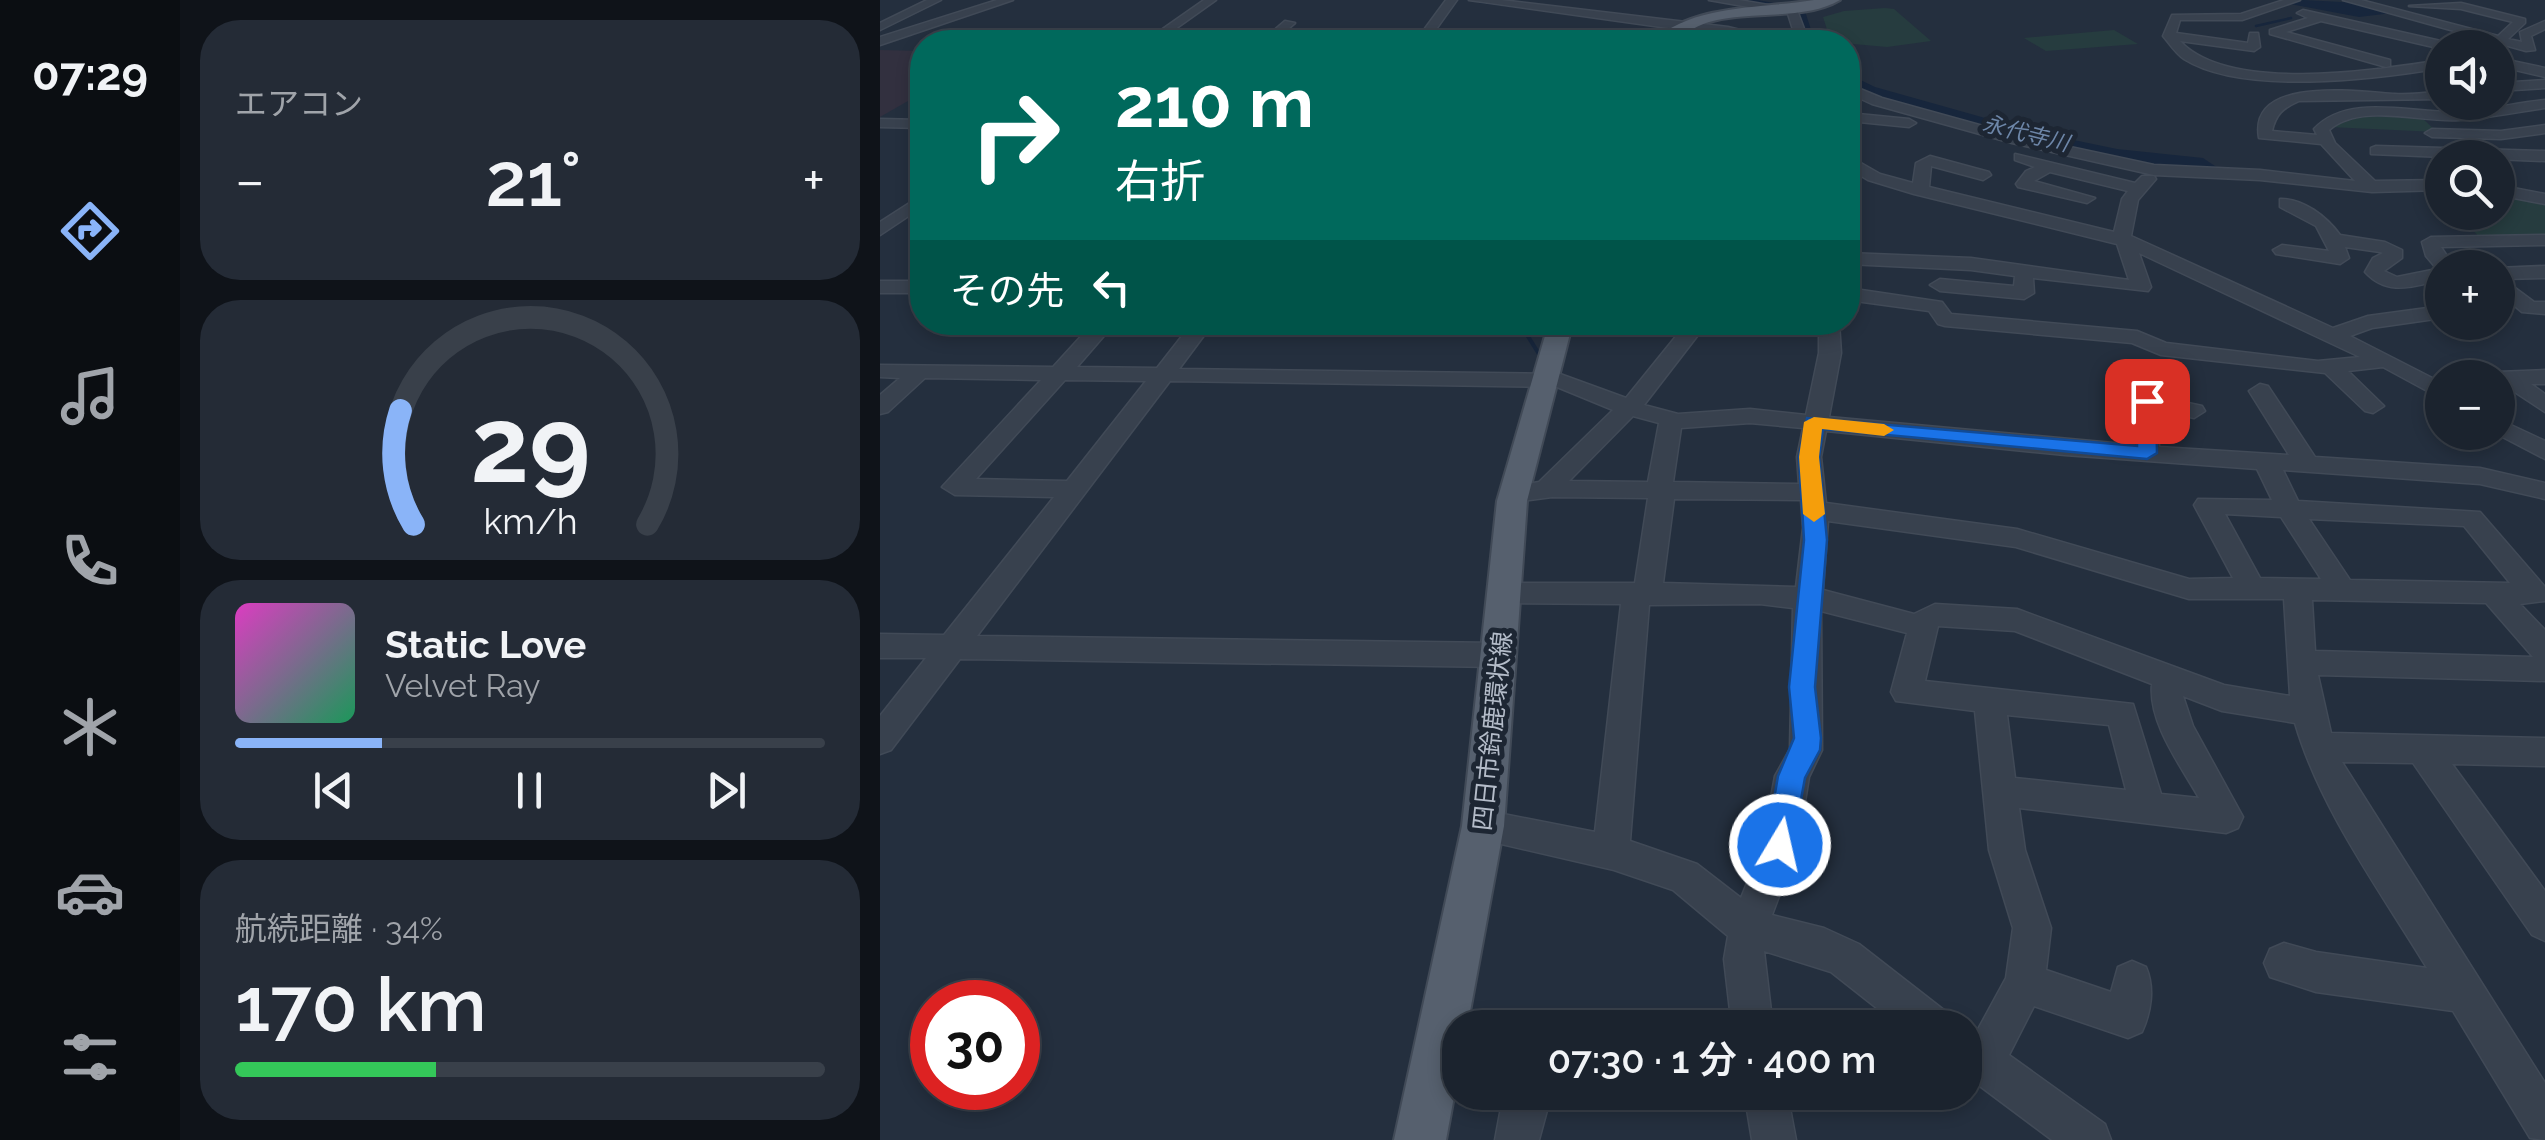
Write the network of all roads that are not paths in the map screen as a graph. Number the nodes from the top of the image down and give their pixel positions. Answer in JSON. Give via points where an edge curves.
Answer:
{"nodes":[{"id":1,"x":1008,"y":0,"type":"edge"},
{"id":2,"x":1211,"y":0,"type":"edge"},
{"id":3,"x":1452,"y":0,"type":"edge"},
{"id":4,"x":1474,"y":0,"type":"edge"},
{"id":5,"x":1584,"y":0,"type":"edge"},
{"id":6,"x":1714,"y":0,"type":"edge"},
{"id":7,"x":1749,"y":0,"type":"edge"},
{"id":8,"x":1834,"y":0,"type":"edge"},
{"id":9,"x":2256,"y":0,"type":"edge"},
{"id":10,"x":2352,"y":0,"type":"edge"},
{"id":11,"x":931,"y":2,"type":"edge"},
{"id":12,"x":1808,"y":2,"type":"edge"},
{"id":13,"x":896,"y":3,"type":"dead end"},
{"id":14,"x":2288,"y":3,"type":"edge"},
{"id":15,"x":2459,"y":3,"type":"edge"},
{"id":16,"x":1776,"y":7,"type":"junction"},
{"id":17,"x":2382,"y":7,"type":"junction"},
{"id":18,"x":2481,"y":11,"type":"junction"},
{"id":19,"x":1568,"y":12,"type":"junction"},
{"id":20,"x":2422,"y":15,"type":"junction"},
{"id":21,"x":2317,"y":17,"type":"junction"},
{"id":22,"x":2210,"y":18,"type":"junction"},
{"id":23,"x":2393,"y":22,"type":"dead end"},
{"id":24,"x":1289,"y":24,"type":"dead end"},
{"id":25,"x":2545,"y":24,"type":"edge"},
{"id":26,"x":1680,"y":25,"type":"junction"},
{"id":27,"x":880,"y":27,"type":"edge"},
{"id":28,"x":2457,"y":28,"type":"junction"},
{"id":29,"x":914,"y":30,"type":"edge"},
{"id":30,"x":1167,"y":30,"type":"edge"},
{"id":31,"x":1281,"y":30,"type":"edge"},
{"id":32,"x":1430,"y":30,"type":"edge"},
{"id":33,"x":1674,"y":30,"type":"edge"},
{"id":34,"x":1718,"y":30,"type":"edge"},
{"id":35,"x":1799,"y":30,"type":"edge"},
{"id":36,"x":2450,"y":30,"type":"edge"},
{"id":37,"x":2462,"y":30,"type":"edge"},
{"id":38,"x":2511,"y":30,"type":"edge"},
{"id":39,"x":910,"y":31,"type":"edge"},
{"id":40,"x":2403,"y":35,"type":"junction"},
{"id":41,"x":2169,"y":36,"type":"junction"},
{"id":42,"x":2254,"y":36,"type":"dead end"},
{"id":43,"x":2212,"y":40,"type":"junction"},
{"id":44,"x":2386,"y":40,"type":"junction"},
{"id":45,"x":880,"y":41,"type":"edge"},
{"id":46,"x":2425,"y":41,"type":"edge"},
{"id":47,"x":2515,"y":45,"type":"edge"},
{"id":48,"x":2523,"y":46,"type":"junction"},
{"id":49,"x":880,"y":49,"type":"edge"},
{"id":50,"x":908,"y":49,"type":"dead end"},
{"id":51,"x":2348,"y":52,"type":"junction"},
{"id":52,"x":2186,"y":54,"type":"junction"},
{"id":53,"x":2304,"y":55,"type":"dead end"},
{"id":54,"x":2425,"y":55,"type":"edge"},
{"id":55,"x":2536,"y":56,"type":"dead end"},
{"id":56,"x":2288,"y":62,"type":"dead end"},
{"id":57,"x":2206,"y":65,"type":"junction"},
{"id":58,"x":2425,"y":65,"type":"edge"},
{"id":59,"x":2515,"y":67,"type":"edge"},
{"id":60,"x":2407,"y":68,"type":"junction"},
{"id":61,"x":2384,"y":71,"type":"junction"},
{"id":62,"x":2545,"y":72,"type":"edge"},
{"id":63,"x":2344,"y":73,"type":"junction"},
{"id":64,"x":2319,"y":76,"type":"junction"},
{"id":65,"x":2420,"y":84,"type":"dead end"},
{"id":66,"x":2545,"y":84,"type":"edge"},
{"id":67,"x":2516,"y":85,"type":"joint"},
{"id":68,"x":2257,"y":90,"type":"dead end"},
{"id":69,"x":2374,"y":91,"type":"junction"},
{"id":70,"x":2276,"y":94,"type":"dead end"},
{"id":71,"x":2342,"y":94,"type":"junction"},
{"id":72,"x":2425,"y":94,"type":"edge"},
{"id":73,"x":1860,"y":95,"type":"edge"},
{"id":74,"x":2295,"y":98,"type":"junction"},
{"id":75,"x":2542,"y":103,"type":"edge"},
{"id":76,"x":2515,"y":107,"type":"edge"},
{"id":77,"x":1926,"y":113,"type":"junction"},
{"id":78,"x":2396,"y":114,"type":"junction"},
{"id":79,"x":2515,"y":114,"type":"edge"},
{"id":80,"x":2425,"y":115,"type":"edge"},
{"id":81,"x":1860,"y":119,"type":"edge"},
{"id":82,"x":880,"y":124,"type":"edge"},
{"id":83,"x":910,"y":124,"type":"edge"},
{"id":84,"x":2545,"y":127,"type":"edge"},
{"id":85,"x":2410,"y":132,"type":"dead end"},
{"id":86,"x":1994,"y":133,"type":"junction"},
{"id":87,"x":2323,"y":134,"type":"junction"},
{"id":88,"x":2512,"y":134,"type":"junction"},
{"id":89,"x":2369,"y":141,"type":"junction"},
{"id":90,"x":1973,"y":144,"type":"dead end"},
{"id":91,"x":2545,"y":152,"type":"edge"},
{"id":92,"x":2011,"y":154,"type":"dead end"},
{"id":93,"x":1860,"y":165,"type":"edge"},
{"id":94,"x":2050,"y":168,"type":"junction"},
{"id":95,"x":2154,"y":170,"type":"junction"},
{"id":96,"x":2425,"y":172,"type":"edge"},
{"id":97,"x":2220,"y":174,"type":"junction"},
{"id":98,"x":1982,"y":175,"type":"dead end"},
{"id":99,"x":2545,"y":180,"type":"edge"},
{"id":100,"x":2515,"y":181,"type":"edge"},
{"id":101,"x":2425,"y":185,"type":"edge"},
{"id":102,"x":2381,"y":186,"type":"junction"},
{"id":103,"x":2138,"y":188,"type":"junction"},
{"id":104,"x":2046,"y":189,"type":"junction"},
{"id":105,"x":1920,"y":191,"type":"junction"},
{"id":106,"x":2515,"y":193,"type":"edge"},
{"id":107,"x":2087,"y":198,"type":"dead end"},
{"id":108,"x":2272,"y":198,"type":"junction"},
{"id":109,"x":2545,"y":198,"type":"edge"},
{"id":110,"x":889,"y":218,"type":"edge"},
{"id":111,"x":2019,"y":220,"type":"junction"},
{"id":112,"x":880,"y":230,"type":"edge"},
{"id":113,"x":2123,"y":240,"type":"junction"},
{"id":114,"x":2334,"y":240,"type":"junction"},
{"id":115,"x":2545,"y":240,"type":"edge"},
{"id":116,"x":2282,"y":250,"type":"dead end"},
{"id":117,"x":2435,"y":250,"type":"edge"},
{"id":118,"x":2212,"y":255,"type":"dead end"},
{"id":119,"x":1860,"y":260,"type":"edge"},
{"id":120,"x":1938,"y":263,"type":"junction"},
{"id":121,"x":1971,"y":264,"type":"junction"},
{"id":122,"x":2186,"y":268,"type":"junction"},
{"id":123,"x":2024,"y":272,"type":"junction"},
{"id":124,"x":2545,"y":272,"type":"edge"},
{"id":125,"x":2515,"y":273,"type":"edge"},
{"id":126,"x":2058,"y":277,"type":"junction"},
{"id":127,"x":2425,"y":279,"type":"edge"},
{"id":128,"x":880,"y":287,"type":"edge"},
{"id":129,"x":910,"y":287,"type":"edge"},
{"id":130,"x":1860,"y":294,"type":"edge"},
{"id":131,"x":1937,"y":295,"type":"junction"},
{"id":132,"x":2515,"y":297,"type":"edge"},
{"id":133,"x":2388,"y":300,"type":"dead end"},
{"id":134,"x":2545,"y":308,"type":"edge"},
{"id":135,"x":2425,"y":314,"type":"edge"},
{"id":136,"x":2412,"y":316,"type":"junction"},
{"id":137,"x":1094,"y":335,"type":"edge"},
{"id":138,"x":1194,"y":335,"type":"edge"},
{"id":139,"x":1557,"y":335,"type":"edge"},
{"id":140,"x":1689,"y":335,"type":"edge"},
{"id":141,"x":1829,"y":335,"type":"edge"},
{"id":142,"x":2330,"y":336,"type":"junction"},
{"id":143,"x":2388,"y":361,"type":"junction"},
{"id":144,"x":2330,"y":366,"type":"junction"},
{"id":145,"x":880,"y":371,"type":"edge"},
{"id":146,"x":920,"y":371,"type":"junction"},
{"id":147,"x":1059,"y":373,"type":"junction"},
{"id":148,"x":1164,"y":375,"type":"junction"},
{"id":149,"x":2425,"y":376,"type":"edge"},
{"id":150,"x":2515,"y":378,"type":"edge"},
{"id":151,"x":2545,"y":378,"type":"edge"},
{"id":152,"x":1545,"y":380,"type":"junction"},
{"id":153,"x":2515,"y":386,"type":"edge"},
{"id":154,"x":2260,"y":391,"type":"dead end"},
{"id":155,"x":2545,"y":405,"type":"edge"},
{"id":156,"x":2373,"y":406,"type":"dead end"},
{"id":157,"x":880,"y":407,"type":"edge"},
{"id":158,"x":1629,"y":408,"type":"junction"},
{"id":159,"x":2194,"y":411,"type":"dead end"},
{"id":160,"x":1672,"y":420,"type":"junction"},
{"id":161,"x":1814,"y":422,"type":"junction"},
{"id":162,"x":2515,"y":435,"type":"edge"},
{"id":163,"x":2545,"y":451,"type":"edge"},
{"id":164,"x":2147,"y":453,"type":"junction"},
{"id":165,"x":2266,"y":461,"type":"junction"},
{"id":166,"x":2308,"y":464,"type":"junction"},
{"id":167,"x":1075,"y":489,"type":"junction"},
{"id":168,"x":1661,"y":491,"type":"junction"},
{"id":169,"x":2545,"y":491,"type":"edge"},
{"id":170,"x":1531,"y":492,"type":"junction"},
{"id":171,"x":1813,"y":501,"type":"junction"},
{"id":172,"x":2289,"y":509,"type":"junction"},
{"id":173,"x":2252,"y":588,"type":"junction"},
{"id":174,"x":2298,"y":589,"type":"junction"},
{"id":175,"x":2342,"y":590,"type":"junction"},
{"id":176,"x":1506,"y":593,"type":"junction"},
{"id":177,"x":1642,"y":594,"type":"junction"},
{"id":178,"x":2494,"y":594,"type":"junction"},
{"id":179,"x":2540,"y":594,"type":"edge"},
{"id":180,"x":1809,"y":598,"type":"junction"},
{"id":181,"x":1923,"y":627,"type":"junction"},
{"id":182,"x":880,"y":646,"type":"edge"},
{"id":183,"x":952,"y":647,"type":"junction"},
{"id":184,"x":2545,"y":650,"type":"edge"},
{"id":185,"x":1499,"y":655,"type":"junction"},
{"id":186,"x":2300,"y":663,"type":"junction"},
{"id":187,"x":2545,"y":668,"type":"edge"},
{"id":188,"x":2168,"y":680,"type":"junction"},
{"id":189,"x":1989,"y":700,"type":"junction"},
{"id":190,"x":2311,"y":729,"type":"junction"},
{"id":191,"x":880,"y":740,"type":"edge"},
{"id":192,"x":2422,"y":749,"type":"junction"},
{"id":193,"x":2539,"y":759,"type":"edge"},
{"id":194,"x":2000,"y":791,"type":"junction"},
{"id":195,"x":2148,"y":808,"type":"junction"},
{"id":196,"x":1484,"y":826,"type":"junction"},
{"id":197,"x":1611,"y":853,"type":"junction"},
{"id":198,"x":2545,"y":922,"type":"edge"},
{"id":199,"x":1748,"y":928,"type":"junction"},
{"id":200,"x":2284,"y":963,"type":"dead end"},
{"id":201,"x":2132,"y":981,"type":"dead end"},
{"id":202,"x":2025,"y":983,"type":"junction"},
{"id":203,"x":2465,"y":993,"type":"junction"},
{"id":204,"x":1750,"y":1010,"type":"edge"},
{"id":205,"x":1912,"y":1010,"type":"edge"},
{"id":206,"x":1982,"y":1045,"type":"edge"},
{"id":207,"x":1982,"y":1062,"type":"edge"},
{"id":208,"x":1768,"y":1110,"type":"edge"},
{"id":209,"x":2545,"y":1123,"type":"edge"},
{"id":210,"x":1420,"y":1140,"type":"edge"},
{"id":211,"x":1774,"y":1140,"type":"edge"},
{"id":212,"x":2089,"y":1140,"type":"edge"}],
"edges":[{"from":1,"to":29,"type":"street"},
{"from":2,"to":30,"type":"street"},
{"from":3,"to":32,"type":"street"},
{"from":4,"to":19,"type":"street"},
{"from":5,"to":19,"type":"street"},
{"from":6,"to":16,"type":"street"},
{"from":7,"to":16,"type":"street"},
{"from":8,"to":12,"type":"main road"},
{"from":9,"to":14,"type":"street"},
{"from":10,"to":17,"type":"street"},
{"from":11,"to":13,"type":"street"},
{"from":11,"to":27,"type":"street"},
{"from":12,"to":16,"type":"main road"},
{"from":14,"to":21,"type":"street"},
{"from":14,"to":22,"type":"street","via":[[2246,17]]},
{"from":15,"to":17,"type":"street"},
{"from":15,"to":18,"type":"street"},
{"from":16,"to":26,"type":"main road","via":[[1712,12]]},
{"from":16,"to":35,"type":"street","via":[[1792,12]]},
{"from":17,"to":20,"type":"street"},
{"from":18,"to":28,"type":"street"},
{"from":18,"to":38,"type":"street","via":[[2522,22]]},
{"from":19,"to":26,"type":"street"},
{"from":20,"to":23,"type":"street"},
{"from":20,"to":28,"type":"street"},
{"from":21,"to":40,"type":"street"},
{"from":21,"to":44,"type":"street"},
{"from":21,"to":51,"type":"street","via":[[2274,32]]},
{"from":22,"to":41,"type":"street","via":[[2176,17]]},
{"from":22,"to":43,"type":"street"},
{"from":24,"to":31,"type":"street"},
{"from":25,"to":48,"type":"street","via":[[2524,35],[2531,46]]},
{"from":26,"to":33,"type":"main road"},
{"from":26,"to":34,"type":"street"},
{"from":28,"to":36,"type":"street"},
{"from":28,"to":37,"type":"street"},
{"from":39,"to":45,"type":"street"},
{"from":40,"to":44,"type":"street"},
{"from":40,"to":46,"type":"street"},
{"from":41,"to":43,"type":"street"},
{"from":41,"to":52,"type":"street"},
{"from":42,"to":43,"type":"street","via":[[2254,47]]},
{"from":44,"to":51,"type":"street"},
{"from":44,"to":54,"type":"street"},
{"from":47,"to":48,"type":"street"},
{"from":48,"to":55,"type":"street"},
{"from":49,"to":50,"type":"street"},
{"from":51,"to":60,"type":"street"},
{"from":52,"to":56,"type":"street"},
{"from":52,"to":57,"type":"street"},
{"from":53,"to":61,"type":"street"},
{"from":57,"to":64,"type":"street","via":[[2277,79]]},
{"from":57,"to":68,"type":"street","via":[[2220,83]]},
{"from":58,"to":60,"type":"street"},
{"from":59,"to":62,"type":"street"},
{"from":60,"to":61,"type":"street"},
{"from":61,"to":63,"type":"street"},
{"from":61,"to":65,"type":"street"},
{"from":63,"to":64,"type":"street"},
{"from":63,"to":69,"type":"street"},
{"from":64,"to":71,"type":"street"},
{"from":66,"to":67,"type":"street"},
{"from":67,"to":75,"type":"street"},
{"from":69,"to":71,"type":"street"},
{"from":69,"to":72,"type":"street"},
{"from":69,"to":78,"type":"street"},
{"from":70,"to":74,"type":"street"},
{"from":71,"to":74,"type":"street"},
{"from":73,"to":77,"type":"street"},
{"from":74,"to":87,"type":"street","via":[[2269,114],[2264,135]]},
{"from":75,"to":76,"type":"street"},
{"from":77,"to":81,"type":"street","via":[[1902,124]]},
{"from":77,"to":86,"type":"street"},
{"from":78,"to":80,"type":"street"},
{"from":78,"to":87,"type":"street","via":[[2344,116],[2328,121]]},
{"from":79,"to":84,"type":"street"},
{"from":82,"to":83,"type":"street"},
{"from":84,"to":88,"type":"street"},
{"from":85,"to":88,"type":"street"},
{"from":86,"to":90,"type":"street"},
{"from":86,"to":95,"type":"street"},
{"from":87,"to":89,"type":"street"},
{"from":87,"to":102,"type":"street"},
{"from":88,"to":91,"type":"street"},
{"from":89,"to":91,"type":"street"},
{"from":89,"to":96,"type":"street","via":[[2404,172]]},
{"from":92,"to":94,"type":"street"},
{"from":93,"to":105,"type":"street","via":[[1874,177]]},
{"from":94,"to":103,"type":"street"},
{"from":94,"to":104,"type":"street","via":[[2024,184]]},
{"from":95,"to":97,"type":"street"},
{"from":95,"to":103,"type":"street"},
{"from":97,"to":102,"type":"street"},
{"from":97,"to":108,"type":"street"},
{"from":98,"to":105,"type":"street","via":[[1924,163]]},
{"from":99,"to":100,"type":"street"},
{"from":101,"to":102,"type":"street"},
{"from":102,"to":108,"type":"street","via":[[2392,194],[2328,203]]},
{"from":103,"to":113,"type":"street"},
{"from":104,"to":107,"type":"street"},
{"from":104,"to":111,"type":"street"},
{"from":105,"to":111,"type":"street"},
{"from":106,"to":109,"type":"street"},
{"from":108,"to":114,"type":"street","via":[[2322,222]]},
{"from":110,"to":112,"type":"street"},
{"from":111,"to":113,"type":"street","via":[[2064,235]]},
{"from":113,"to":122,"type":"street"},
{"from":113,"to":126,"type":"street","via":[[2141,286]]},
{"from":114,"to":116,"type":"street","via":[[2340,258]]},
{"from":114,"to":127,"type":"street","via":[[2396,254],[2374,272],[2388,284]]},
{"from":115,"to":117,"type":"street","via":[[2430,242]]},
{"from":118,"to":122,"type":"street"},
{"from":119,"to":120,"type":"street"},
{"from":120,"to":121,"type":"street"},
{"from":120,"to":131,"type":"street"},
{"from":121,"to":123,"type":"street"},
{"from":121,"to":126,"type":"street","via":[[1976,247],[2015,252],[2054,258]]},
{"from":122,"to":142,"type":"street"},
{"from":123,"to":126,"type":"street"},
{"from":123,"to":131,"type":"street","via":[[2024,293]]},
{"from":124,"to":125,"type":"street"},
{"from":128,"to":129,"type":"street"},
{"from":130,"to":131,"type":"street"},
{"from":131,"to":144,"type":"street","via":[[1946,320],[2137,337],[2161,350]]},
{"from":132,"to":134,"type":"street","via":[[2529,308]]},
{"from":133,"to":136,"type":"street"},
{"from":135,"to":136,"type":"street"},
{"from":136,"to":142,"type":"street"},
{"from":137,"to":147,"type":"street"},
{"from":138,"to":148,"type":"street"},
{"from":139,"to":152,"type":"main road","name":"四日市鈴鹿環状線"},
{"from":140,"to":158,"type":"street"},
{"from":141,"to":161,"type":"street"},
{"from":142,"to":143,"type":"street"},
{"from":143,"to":144,"type":"street"},
{"from":143,"to":149,"type":"street"},
{"from":144,"to":156,"type":"street"},
{"from":145,"to":146,"type":"street"},
{"from":146,"to":147,"type":"street"},
{"from":146,"to":157,"type":"street"},
{"from":147,"to":148,"type":"street"},
{"from":147,"to":167,"type":"street","via":[[955,487]]},
{"from":148,"to":152,"type":"street"},
{"from":148,"to":167,"type":"street"},
{"from":150,"to":151,"type":"street"},
{"from":152,"to":158,"type":"street"},
{"from":152,"to":170,"type":"main road","name":"四日市鈴鹿環状線"},
{"from":153,"to":155,"type":"street"},
{"from":154,"to":166,"type":"street"},
{"from":158,"to":160,"type":"street"},
{"from":158,"to":170,"type":"street"},
{"from":159,"to":164,"type":"street","via":[[2147,401]]},
{"from":160,"to":161,"type":"street","via":[[1750,416]]},
{"from":160,"to":168,"type":"street"},
{"from":161,"to":164,"type":"street"},
{"from":161,"to":171,"type":"street"},
{"from":162,"to":163,"type":"street"},
{"from":164,"to":165,"type":"street"},
{"from":165,"to":166,"type":"street"},
{"from":165,"to":172,"type":"street"},
{"from":166,"to":169,"type":"street","via":[[2480,476]]},
{"from":167,"to":183,"type":"street"},
{"from":168,"to":170,"type":"street"},
{"from":168,"to":171,"type":"street"},
{"from":168,"to":177,"type":"street"},
{"from":170,"to":176,"type":"main road","name":"四日市鈴鹿環状線"},
{"from":171,"to":173,"type":"street","via":[[2018,538],[2188,589]]},
{"from":171,"to":180,"type":"street"},
{"from":172,"to":173,"type":"street","via":[[2207,505]]},
{"from":172,"to":175,"type":"street"},
{"from":172,"to":179,"type":"street","via":[[2471,518]]},
{"from":173,"to":174,"type":"street"},
{"from":174,"to":175,"type":"street"},
{"from":174,"to":186,"type":"street"},
{"from":175,"to":178,"type":"street"},
{"from":176,"to":177,"type":"street"},
{"from":176,"to":185,"type":"main road","name":"四日市鈴鹿環状線"},
{"from":177,"to":180,"type":"street"},
{"from":177,"to":197,"type":"street","via":[[1634,604]]},
{"from":178,"to":179,"type":"street"},
{"from":178,"to":184,"type":"street"},
{"from":180,"to":181,"type":"street"},
{"from":180,"to":199,"type":"street","via":[[1802,687],[1806,750],[1792,776],[1780,845]]},
{"from":181,"to":188,"type":"street","via":[[1935,615],[2017,620]]},
{"from":181,"to":189,"type":"street","via":[[1908,692]]},
{"from":182,"to":183,"type":"street"},
{"from":183,"to":185,"type":"street"},
{"from":183,"to":191,"type":"street"},
{"from":185,"to":196,"type":"main road","name":"四日市鈴鹿環状線"},
{"from":186,"to":187,"type":"street"},
{"from":186,"to":190,"type":"street"},
{"from":188,"to":190,"type":"street"},
{"from":188,"to":195,"type":"street","via":[[2166,696],[2226,817]]},
{"from":189,"to":194,"type":"street"},
{"from":189,"to":195,"type":"street","via":[[2122,713]]},
{"from":190,"to":192,"type":"street"},
{"from":190,"to":203,"type":"street","via":[[2338,790]]},
{"from":192,"to":193,"type":"street"},
{"from":192,"to":198,"type":"street"},
{"from":194,"to":195,"type":"street"},
{"from":194,"to":202,"type":"street","via":[[2007,850],[2032,928]]},
{"from":196,"to":197,"type":"street"},
{"from":196,"to":210,"type":"main road","name":"四日市鈴鹿環状線"},
{"from":197,"to":199,"type":"street","via":[[1684,876]]},
{"from":199,"to":204,"type":"street","via":[[1743,959]]},
{"from":199,"to":205,"type":"street","via":[[1824,946]]},
{"from":200,"to":203,"type":"street"},
{"from":201,"to":202,"type":"street","via":[[2128,1018]]},
{"from":202,"to":206,"type":"street"},
{"from":203,"to":209,"type":"street"},
{"from":207,"to":212,"type":"street"},
{"from":208,"to":211,"type":"street"}]}
